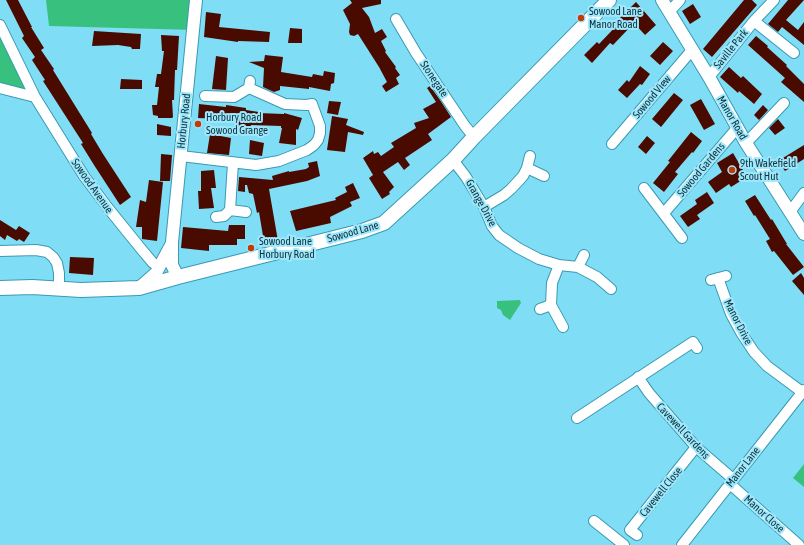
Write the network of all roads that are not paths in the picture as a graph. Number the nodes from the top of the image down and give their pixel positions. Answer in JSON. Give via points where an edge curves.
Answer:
{"nodes":[{"id":1,"x":196,"y":0,"type":"edge"},
{"id":2,"x":609,"y":0,"type":"edge"},
{"id":3,"x":662,"y":0,"type":"edge"},
{"id":4,"x":680,"y":0,"type":"edge"},
{"id":5,"x":774,"y":0,"type":"edge"},
{"id":6,"x":669,"y":12,"type":"junction"},
{"id":7,"x":396,"y":19,"type":"dead end"},
{"id":8,"x":754,"y":21,"type":"junction"},
{"id":9,"x":0,"y":25,"type":"edge"},
{"id":10,"x":692,"y":50,"type":"junction"},
{"id":11,"x":794,"y":53,"type":"dead end"},
{"id":12,"x":708,"y":77,"type":"junction"},
{"id":13,"x":0,"y":88,"type":"edge"},
{"id":14,"x":205,"y":96,"type":"dead end"},
{"id":15,"x":35,"y":97,"type":"junction"},
{"id":16,"x":784,"y":103,"type":"dead end"},
{"id":17,"x":738,"y":127,"type":"junction"},
{"id":18,"x":474,"y":137,"type":"junction"},
{"id":19,"x":746,"y":143,"type":"junction"},
{"id":20,"x":612,"y":144,"type":"dead end"},
{"id":21,"x":180,"y":156,"type":"junction"},
{"id":22,"x":530,"y":156,"type":"dead end"},
{"id":23,"x":453,"y":160,"type":"junction"},
{"id":24,"x":233,"y":163,"type":"junction"},
{"id":25,"x":527,"y":168,"type":"junction"},
{"id":26,"x":544,"y":176,"type":"dead end"},
{"id":27,"x":644,"y":188,"type":"dead end"},
{"id":28,"x":804,"y":193,"type":"edge"},
{"id":29,"x":484,"y":207,"type":"junction"},
{"id":30,"x":230,"y":210,"type":"junction"},
{"id":31,"x":246,"y":212,"type":"dead end"},
{"id":32,"x":790,"y":212,"type":"junction"},
{"id":33,"x":664,"y":213,"type":"junction"},
{"id":34,"x":216,"y":217,"type":"dead end"},
{"id":35,"x":804,"y":234,"type":"edge"},
{"id":36,"x":682,"y":238,"type":"dead end"},
{"id":37,"x":172,"y":242,"type":"junction"},
{"id":38,"x":0,"y":251,"type":"edge"},
{"id":39,"x":584,"y":255,"type":"dead end"},
{"id":40,"x":559,"y":264,"type":"junction"},
{"id":41,"x":160,"y":267,"type":"junction"},
{"id":42,"x":578,"y":267,"type":"junction"},
{"id":43,"x":178,"y":277,"type":"junction"},
{"id":44,"x":718,"y":278,"type":"dead end"},
{"id":45,"x":0,"y":288,"type":"edge"},
{"id":46,"x":139,"y":288,"type":"junction"},
{"id":47,"x":59,"y":289,"type":"junction"},
{"id":48,"x":611,"y":289,"type":"dead end"},
{"id":49,"x":551,"y":305,"type":"junction"},
{"id":50,"x":540,"y":309,"type":"dead end"},
{"id":51,"x":563,"y":327,"type":"dead end"},
{"id":52,"x":697,"y":348,"type":"dead end"},
{"id":53,"x":638,"y":377,"type":"junction"},
{"id":54,"x":803,"y":391,"type":"edge"},
{"id":55,"x":577,"y":418,"type":"dead end"},
{"id":56,"x":696,"y":447,"type":"junction"},
{"id":57,"x":732,"y":482,"type":"junction"},
{"id":58,"x":594,"y":520,"type":"dead end"},
{"id":59,"x":637,"y":535,"type":"dead end"},
{"id":60,"x":797,"y":544,"type":"edge"},
{"id":61,"x":624,"y":545,"type":"edge"},
{"id":62,"x":682,"y":545,"type":"edge"}],
"edges":[{"from":1,"to":21,"type":"street","name":"Horbury Road"},
{"from":2,"to":18,"type":"main road","name":"Sowood Lane"},
{"from":3,"to":6,"type":"street","name":"Manor Road"},
{"from":4,"to":6,"type":"street"},
{"from":5,"to":8,"type":"street","name":"Saville Park"},
{"from":6,"to":10,"type":"street","name":"Manor Road"},
{"from":7,"to":18,"type":"street","name":"Stonegate","via":[[416,53]]},
{"from":8,"to":11,"type":"street","name":"Saville Park"},
{"from":8,"to":12,"type":"street","name":"Saville Park"},
{"from":9,"to":15,"type":"street","name":"Sowood Avenue"},
{"from":10,"to":12,"type":"street","name":"Manor Road"},
{"from":10,"to":20,"type":"street","name":"Sowood View"},
{"from":12,"to":17,"type":"street","name":"Manor Road"},
{"from":13,"to":15,"type":"street"},
{"from":14,"to":24,"type":"street","via":[[234,97],[250,84],[285,104],[312,104],[320,133],[318,140],[308,150],[267,163]]},
{"from":15,"to":41,"type":"street","name":"Sowood Avenue","via":[[68,152],[108,208],[149,258]]},
{"from":16,"to":19,"type":"street"},
{"from":17,"to":19,"type":"street","name":"Manor Road"},
{"from":17,"to":33,"type":"street","name":"Sowood Gardens"},
{"from":18,"to":23,"type":"main road","name":"Sowood Lane"},
{"from":19,"to":32,"type":"street","name":"Manor Road"},
{"from":21,"to":24,"type":"street"},
{"from":21,"to":37,"type":"street","name":"Horbury Road"},
{"from":22,"to":25,"type":"street"},
{"from":23,"to":29,"type":"street","name":"Grange Drive"},
{"from":23,"to":43,"type":"main road","name":"Sowood Lane","via":[[384,223],[362,231]]},
{"from":24,"to":30,"type":"street"},
{"from":25,"to":26,"type":"street"},
{"from":25,"to":29,"type":"street","via":[[511,189]]},
{"from":27,"to":33,"type":"street"},
{"from":28,"to":32,"type":"street"},
{"from":29,"to":40,"type":"street","name":"Grange Drive","via":[[492,226],[508,242],[530,254]]},
{"from":30,"to":31,"type":"street"},
{"from":30,"to":34,"type":"street","via":[[224,216]]},
{"from":32,"to":35,"type":"street","name":"Manor Road"},
{"from":33,"to":36,"type":"street"},
{"from":37,"to":41,"type":"street","name":"Horbury Road"},
{"from":37,"to":43,"type":"street","name":"Horbury Road","via":[[172,264]]},
{"from":38,"to":47,"type":"street","via":[[47,252],[57,263]]},
{"from":39,"to":42,"type":"street"},
{"from":40,"to":42,"type":"street","name":"Grange Drive"},
{"from":40,"to":49,"type":"street","via":[[552,283]]},
{"from":41,"to":46,"type":"street","name":"Horbury Road"},
{"from":42,"to":48,"type":"street","name":"Grange Drive","via":[[597,277]]},
{"from":43,"to":46,"type":"main road","name":"Sowood Lane"},
{"from":44,"to":54,"type":"street","name":"Manor Drive","via":[[731,314],[754,352],[767,366]]},
{"from":45,"to":47,"type":"main road"},
{"from":46,"to":47,"type":"main road","name":"Sowood Lane"},
{"from":49,"to":50,"type":"street"},
{"from":49,"to":51,"type":"street"},
{"from":52,"to":53,"type":"street","via":[[693,342]]},
{"from":53,"to":55,"type":"street"},
{"from":53,"to":56,"type":"street","name":"Cavewell Gardens"},
{"from":54,"to":57,"type":"street","name":"Manor Lane"},
{"from":56,"to":57,"type":"street","name":"Cavewell Gardens"},
{"from":56,"to":59,"type":"street","name":"Cavewell Close","via":[[630,530]]},
{"from":57,"to":60,"type":"street","name":"Manor Close"},
{"from":57,"to":62,"type":"street","name":"Manor Lane"},
{"from":58,"to":61,"type":"street"}]}
